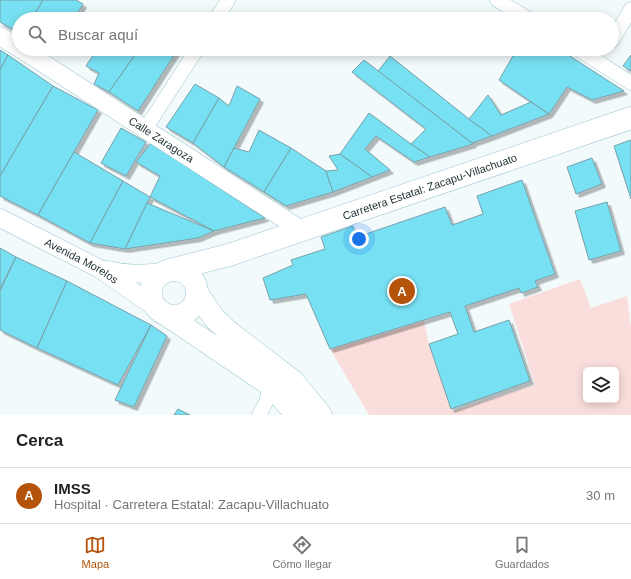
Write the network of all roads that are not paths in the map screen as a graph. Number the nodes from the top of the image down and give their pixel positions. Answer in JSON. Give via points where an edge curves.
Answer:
{"nodes":[{"id":1,"x":228,"y":0,"type":"edge"},
{"id":2,"x":497,"y":0,"type":"edge"},
{"id":3,"x":631,"y":9,"type":"edge"},
{"id":4,"x":220,"y":12,"type":"edge"},
{"id":5,"x":517,"y":12,"type":"edge"},
{"id":6,"x":619,"y":29,"type":"edge"},
{"id":7,"x":0,"y":36,"type":"edge"},
{"id":8,"x":12,"y":43,"type":"edge"},
{"id":9,"x":33,"y":56,"type":"edge"},
{"id":10,"x":192,"y":56,"type":"edge"},
{"id":11,"x":590,"y":56,"type":"edge"},
{"id":12,"x":603,"y":56,"type":"edge"},
{"id":13,"x":600,"y":62,"type":"junction"},
{"id":14,"x":631,"y":83,"type":"edge"},
{"id":15,"x":631,"y":118,"type":"edge"},
{"id":16,"x":146,"y":128,"type":"junction"},
{"id":17,"x":0,"y":218,"type":"edge"},
{"id":18,"x":303,"y":230,"type":"junction"},
{"id":19,"x":229,"y":255,"type":"junction"},
{"id":20,"x":100,"y":269,"type":"junction"},
{"id":21,"x":167,"y":271,"type":"junction"},
{"id":22,"x":196,"y":287,"type":"junction"},
{"id":23,"x":162,"y":312,"type":"junction"},
{"id":24,"x":270,"y":385,"type":"junction"},
{"id":25,"x":259,"y":415,"type":"edge"},
{"id":26,"x":297,"y":415,"type":"edge"},
{"id":27,"x":321,"y":415,"type":"edge"}],
"edges":[{"from":1,"to":4,"type":"street"},
{"from":2,"to":5,"type":"street"},
{"from":3,"to":6,"type":"street"},
{"from":7,"to":8,"type":"street","name":"Calle Zaragoza"},
{"from":9,"to":16,"type":"street","name":"Calle Zaragoza"},
{"from":10,"to":16,"type":"street"},
{"from":11,"to":13,"type":"street"},
{"from":12,"to":13,"type":"street"},
{"from":13,"to":14,"type":"street"},
{"from":15,"to":18,"type":"main road","name":"Carretera Estatal: Zacapu-Villachuato"},
{"from":16,"to":18,"type":"street","name":"Calle Zaragoza"},
{"from":17,"to":20,"type":"street","name":"Avenida Morelos"},
{"from":18,"to":19,"type":"main road","name":"Carretera Estatal: Zacapu-Villachuato"},
{"from":19,"to":21,"type":"main road"},
{"from":19,"to":22,"type":"main road","via":[[205,269]]},
{"from":20,"to":21,"type":"street","via":[[139,275]]},
{"from":20,"to":23,"type":"street","name":"Avenida Morelos"},
{"from":21,"to":22,"type":"main road","via":[[179,270],[186,273]]},
{"from":21,"to":23,"type":"main road","via":[[158,276],[151,290],[154,304]]},
{"from":22,"to":23,"type":"main road","via":[[192,307],[187,312],[173,316]]},
{"from":22,"to":27,"type":"main road","via":[[214,318],[293,381]]},
{"from":23,"to":24,"type":"main road","name":"Avenida Morelos"},
{"from":24,"to":25,"type":"street","via":[[266,402]]},
{"from":24,"to":26,"type":"main road","name":"Avenida Morelos"}]}
